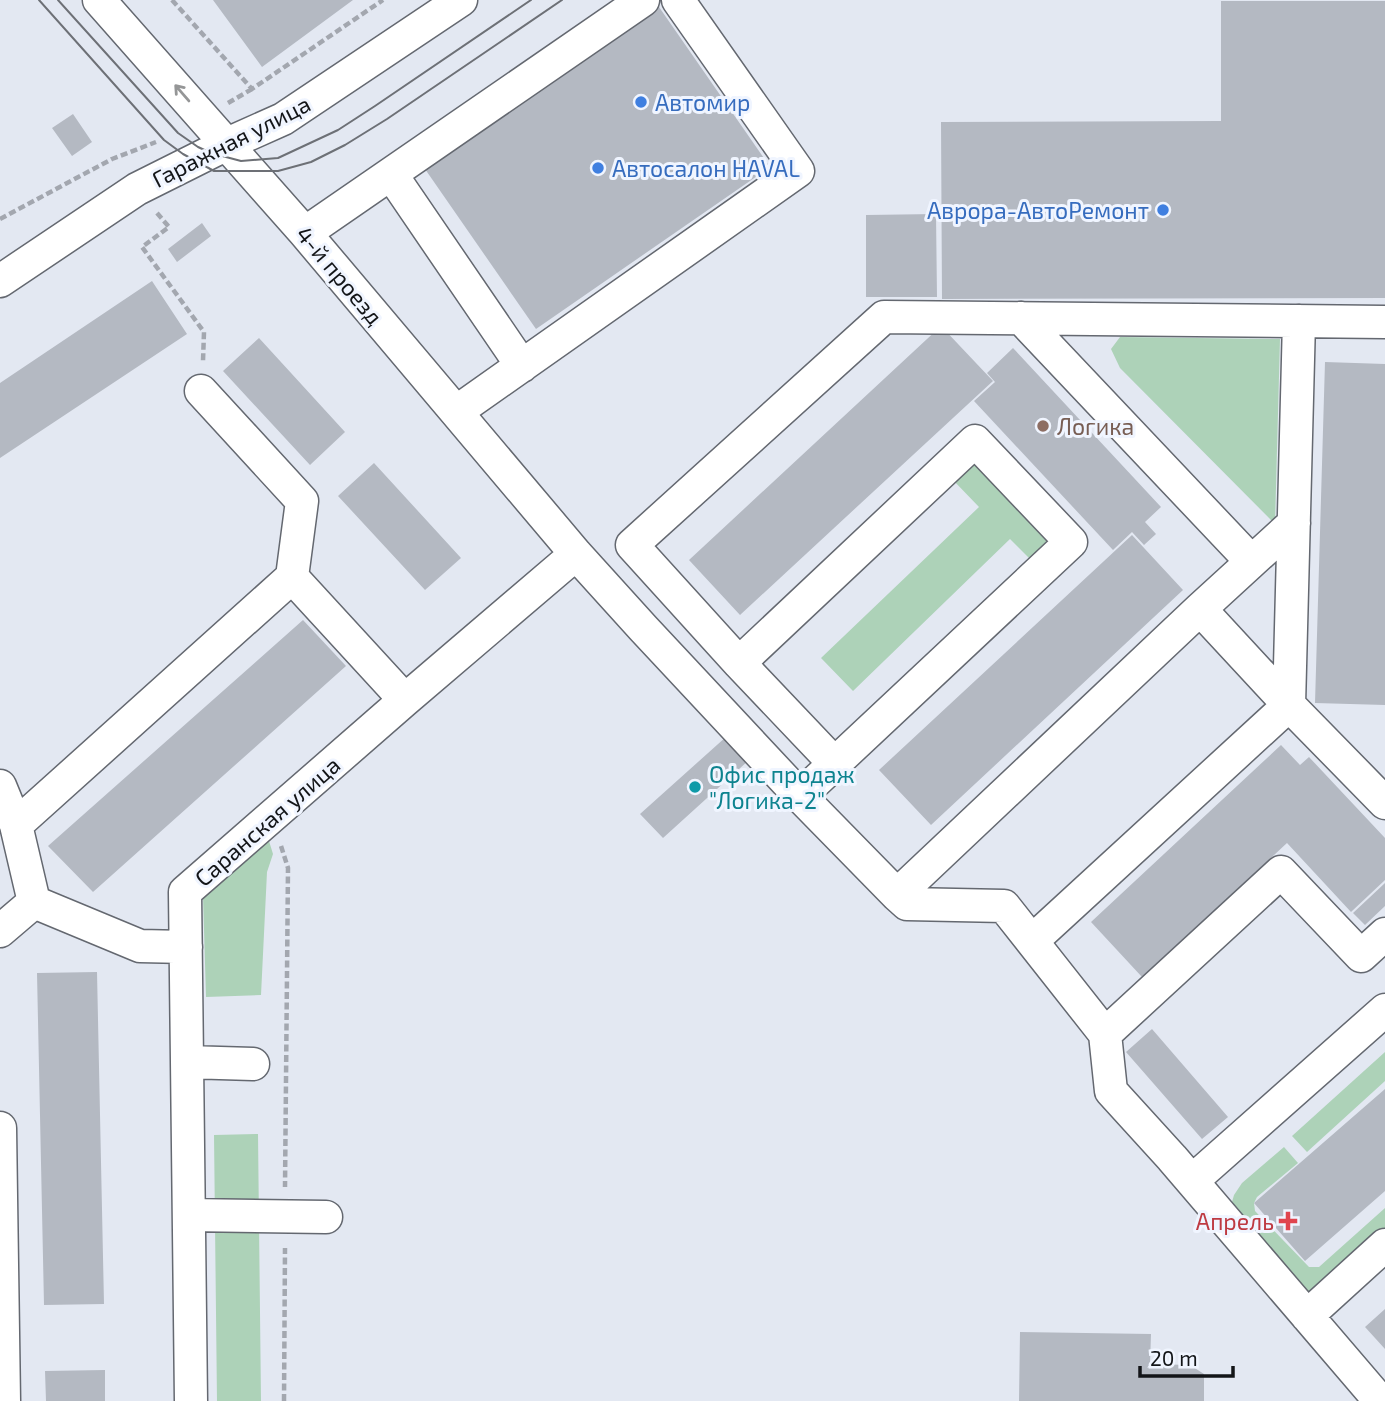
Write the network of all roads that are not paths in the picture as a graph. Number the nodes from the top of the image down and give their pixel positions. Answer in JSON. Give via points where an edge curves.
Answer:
{"nodes":[{"id":1,"x":99,"y":0,"type":"edge"},
{"id":2,"x":461,"y":0,"type":"edge"},
{"id":3,"x":643,"y":0,"type":"edge"},
{"id":4,"x":678,"y":0,"type":"edge"},
{"id":5,"x":420,"y":11,"type":"edge"},
{"id":6,"x":227,"y":144,"type":"junction"},
{"id":7,"x":391,"y":174,"type":"junction"},
{"id":8,"x":305,"y":233,"type":"junction"},
{"id":9,"x":0,"y":281,"type":"edge"},
{"id":10,"x":1021,"y":318,"type":"junction"},
{"id":11,"x":1299,"y":321,"type":"junction"},
{"id":12,"x":1385,"y":322,"type":"edge"},
{"id":13,"x":522,"y":366,"type":"junction"},
{"id":14,"x":201,"y":391,"type":"road end"},
{"id":15,"x":456,"y":412,"type":"junction"},
{"id":16,"x":1294,"y":523,"type":"junction"},
{"id":17,"x":576,"y":554,"type":"junction"},
{"id":18,"x":1251,"y":562,"type":"junction"},
{"id":19,"x":292,"y":577,"type":"junction"},
{"id":20,"x":1200,"y":609,"type":"junction"},
{"id":21,"x":739,"y":663,"type":"junction"},
{"id":22,"x":405,"y":700,"type":"junction"},
{"id":23,"x":1289,"y":705,"type":"junction"},
{"id":24,"x":835,"y":764,"type":"junction"},
{"id":25,"x":0,"y":786,"type":"edge"},
{"id":26,"x":800,"y":796,"type":"junction"},
{"id":27,"x":1385,"y":803,"type":"edge"},
{"id":28,"x":16,"y":825,"type":"junction"},
{"id":29,"x":897,"y":895,"type":"junction"},
{"id":30,"x":34,"y":902,"type":"junction"},
{"id":31,"x":0,"y":931,"type":"edge"},
{"id":32,"x":1385,"y":934,"type":"edge"},
{"id":33,"x":1032,"y":941,"type":"junction"},
{"id":34,"x":186,"y":947,"type":"junction"},
{"id":35,"x":1385,"y":1010,"type":"edge"},
{"id":36,"x":1105,"y":1034,"type":"junction"},
{"id":37,"x":187,"y":1062,"type":"junction"},
{"id":38,"x":253,"y":1064,"type":"dead end"},
{"id":39,"x":0,"y":1128,"type":"edge"},
{"id":40,"x":1192,"y":1181,"type":"junction"},
{"id":41,"x":189,"y":1215,"type":"junction"},
{"id":42,"x":326,"y":1217,"type":"dead end"},
{"id":43,"x":1384,"y":1249,"type":"edge"},
{"id":44,"x":1307,"y":1315,"type":"junction"},
{"id":45,"x":4,"y":1401,"type":"edge"},
{"id":46,"x":191,"y":1401,"type":"edge"},
{"id":47,"x":1383,"y":1401,"type":"edge"}],
"edges":[{"from":6,"to":1,"type":"street","name":"4-й проезд","one_way":true},
{"from":2,"to":5,"type":"street","name":"Гаражная улица"},
{"from":3,"to":7,"type":"street"},
{"from":4,"to":13,"type":"street","via":[[798,172]]},
{"from":5,"to":6,"type":"street","name":"Гаражная улица","via":[[283,119]]},
{"from":6,"to":8,"type":"street","name":"4-й проезд"},
{"from":6,"to":9,"type":"street","name":"Гаражная улица","via":[[137,189]]},
{"from":7,"to":8,"type":"street"},
{"from":7,"to":13,"type":"street"},
{"from":8,"to":15,"type":"street","name":"4-й проезд"},
{"from":10,"to":11,"type":"street"},
{"from":10,"to":18,"type":"street"},
{"from":10,"to":21,"type":"street","via":[[884,317],[632,545]]},
{"from":11,"to":12,"type":"street"},
{"from":11,"to":16,"type":"street"},
{"from":13,"to":15,"type":"street"},
{"from":14,"to":19,"type":"street","via":[[302,501]]},
{"from":15,"to":17,"type":"street","name":"4-й проезд","via":[[500,446]]},
{"from":16,"to":18,"type":"street"},
{"from":16,"to":23,"type":"street"},
{"from":17,"to":22,"type":"street","name":"Саранская улица"},
{"from":17,"to":26,"type":"street","name":"4-й проезд","via":[[638,633]]},
{"from":18,"to":20,"type":"street"},
{"from":19,"to":22,"type":"street"},
{"from":19,"to":28,"type":"street"},
{"from":20,"to":23,"type":"street"},
{"from":20,"to":29,"type":"street"},
{"from":21,"to":24,"type":"street"},
{"from":21,"to":24,"type":"street","via":[[975,441],[985,451],[1071,542]]},
{"from":22,"to":34,"type":"street","name":"Саранская улица","via":[[185,892]]},
{"from":23,"to":27,"type":"street"},
{"from":23,"to":33,"type":"street"},
{"from":24,"to":26,"type":"street"},
{"from":25,"to":28,"type":"street"},
{"from":26,"to":29,"type":"street","name":"4-й проезд"},
{"from":28,"to":30,"type":"street"},
{"from":29,"to":33,"type":"street","via":[[907,904],[1003,906]]},
{"from":30,"to":31,"type":"street"},
{"from":30,"to":34,"type":"street","via":[[140,946]]},
{"from":32,"to":36,"type":"street","via":[[1361,956],[1281,872]]},
{"from":33,"to":36,"type":"street"},
{"from":34,"to":37,"type":"street","name":"Саранская улица"},
{"from":35,"to":40,"type":"street"},
{"from":36,"to":40,"type":"street","via":[[1111,1091]]},
{"from":37,"to":38,"type":"street"},
{"from":37,"to":41,"type":"street","name":"Саранская улица"},
{"from":39,"to":45,"type":"street"},
{"from":40,"to":44,"type":"street"},
{"from":41,"to":42,"type":"street"},
{"from":41,"to":46,"type":"street","name":"Саранская улица"},
{"from":43,"to":44,"type":"street"},
{"from":44,"to":47,"type":"street"}]}
